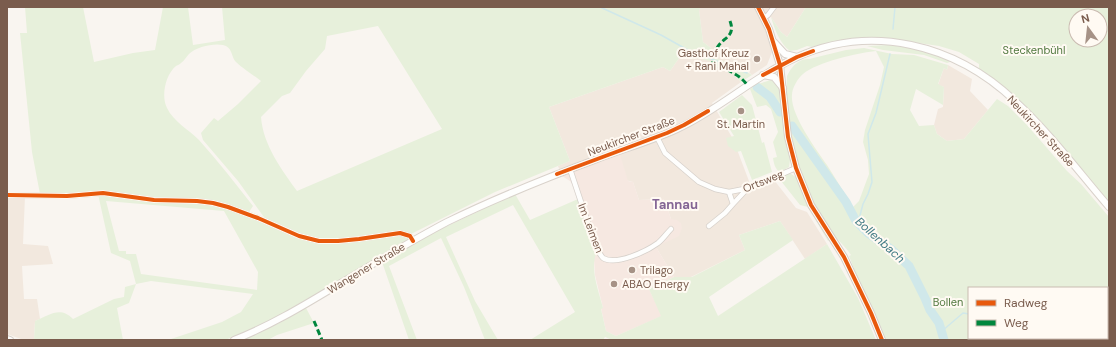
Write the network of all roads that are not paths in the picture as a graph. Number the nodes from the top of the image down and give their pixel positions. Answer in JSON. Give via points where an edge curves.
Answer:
{"nodes":[{"id":1,"x":758,"y":7,"type":"edge"},
{"id":2,"x":774,"y":7,"type":"edge"},
{"id":3,"x":764,"y":18,"type":"junction"},
{"id":4,"x":774,"y":42,"type":"junction"},
{"id":5,"x":797,"y":57,"type":"junction"},
{"id":6,"x":780,"y":65,"type":"junction"},
{"id":7,"x":763,"y":75,"type":"junction"},
{"id":8,"x":783,"y":88,"type":"junction"},
{"id":9,"x":657,"y":137,"type":"junction"},
{"id":10,"x":796,"y":168,"type":"junction"},
{"id":11,"x":570,"y":169,"type":"junction"},
{"id":12,"x":521,"y":188,"type":"joint"},
{"id":13,"x":749,"y":188,"type":"junction"},
{"id":14,"x":729,"y":192,"type":"junction"},
{"id":15,"x":7,"y":195,"type":"edge"},
{"id":16,"x":733,"y":204,"type":"junction"},
{"id":17,"x":1109,"y":207,"type":"edge"},
{"id":18,"x":709,"y":226,"type":"dead end"},
{"id":19,"x":671,"y":229,"type":"dead end"},
{"id":20,"x":413,"y":241,"type":"junction"},
{"id":21,"x":7,"y":339,"type":"edge"},
{"id":22,"x":10,"y":340,"type":"edge"},
{"id":23,"x":234,"y":340,"type":"edge"},
{"id":24,"x":882,"y":340,"type":"edge"}],
"edges":[{"from":1,"to":3,"type":"street"},
{"from":2,"to":3,"type":"street"},
{"from":3,"to":4,"type":"street"},
{"from":4,"to":5,"type":"main road","via":[[785,54]]},
{"from":4,"to":6,"type":"street"},
{"from":5,"to":6,"type":"main road","name":"Neukircher Straße"},
{"from":5,"to":17,"type":"main road","name":"Neukircher Straße","via":[[834,45],[880,41],[910,45],[954,58],[985,76],[1015,100]]},
{"from":6,"to":7,"type":"main road","name":"Neukircher Straße"},
{"from":6,"to":8,"type":"street"},
{"from":7,"to":8,"type":"main road","via":[[774,77]]},
{"from":7,"to":9,"type":"main road","name":"Neukircher Straße","via":[[696,119]]},
{"from":8,"to":10,"type":"street","via":[[788,137]]},
{"from":9,"to":11,"type":"main road","name":"Neukircher Straße"},
{"from":9,"to":14,"type":"street","name":"Ortsweg","via":[[665,153],[699,182]]},
{"from":10,"to":13,"type":"street","name":"Ortsweg"},
{"from":10,"to":24,"type":"street","via":[[811,205],[844,257]]},
{"from":11,"to":12,"type":"main road","name":"Neukircher Straße"},
{"from":11,"to":19,"type":"street","name":"Im Leimen","via":[[602,258],[622,260],[659,242]]},
{"from":12,"to":20,"type":"main road","name":"Wangener Straße"},
{"from":13,"to":14,"type":"street","name":"Ortsweg"},
{"from":13,"to":16,"type":"street"},
{"from":14,"to":16,"type":"street"},
{"from":15,"to":20,"type":"street","via":[[67,196],[103,192],[154,200],[197,201],[228,207],[299,236],[319,241],[345,241],[400,233],[410,236]]},
{"from":16,"to":18,"type":"street"},
{"from":20,"to":23,"type":"main road","name":"Wangener Straße","via":[[291,313]]},
{"from":21,"to":22,"type":"main road"}]}
